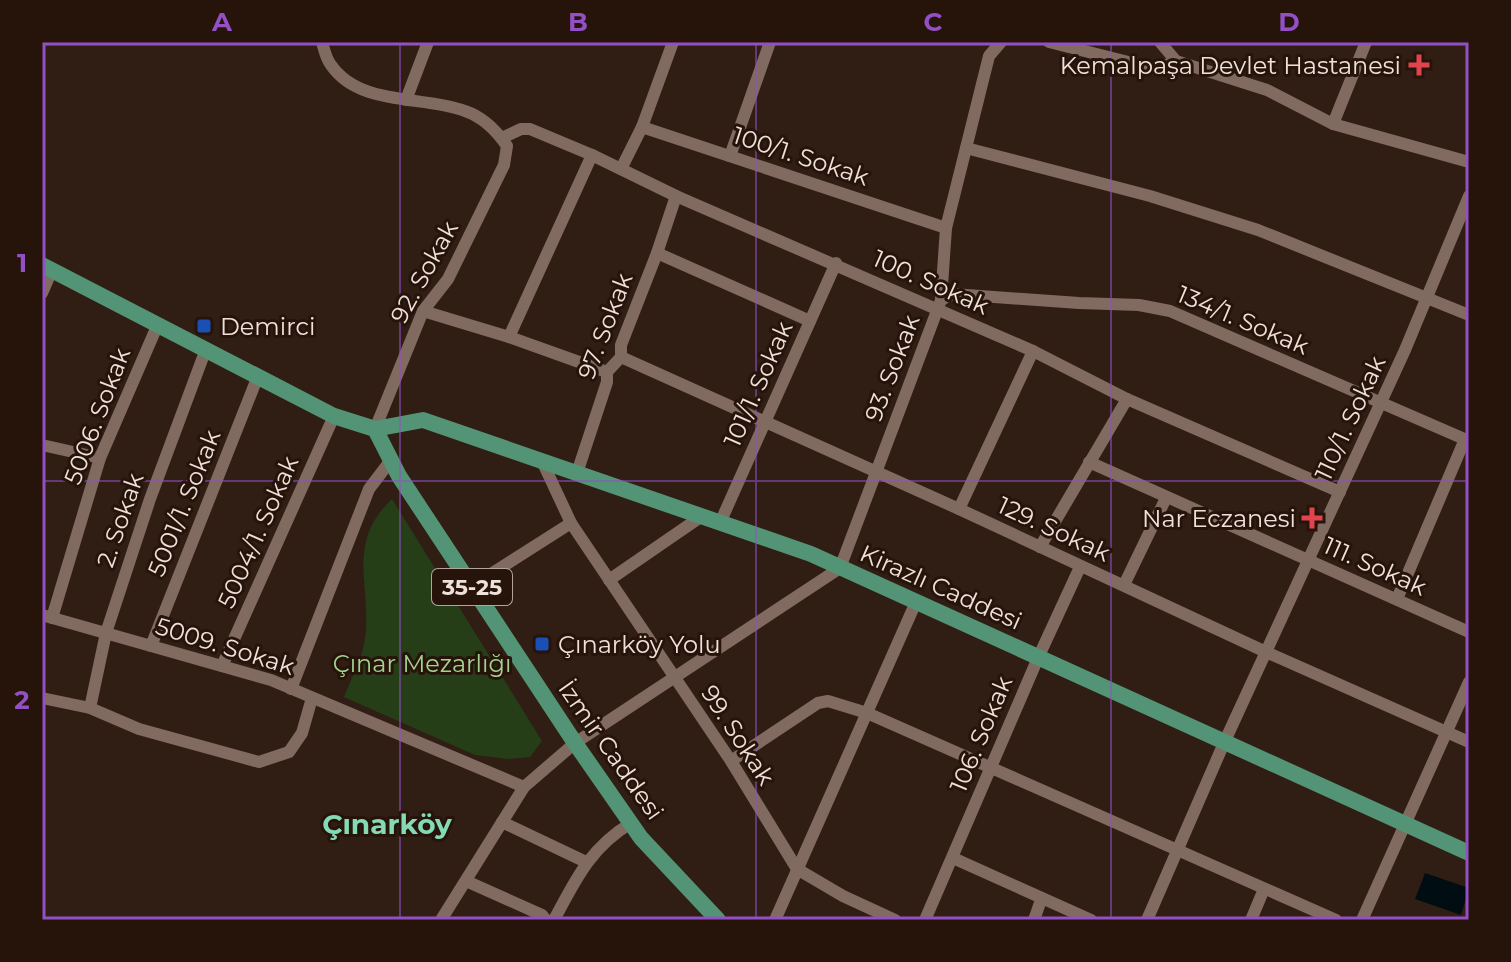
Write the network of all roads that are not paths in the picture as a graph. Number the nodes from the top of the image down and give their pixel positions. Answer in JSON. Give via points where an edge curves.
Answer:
{"nodes":[{"id":1,"x":322,"y":42,"type":"edge"},
{"id":2,"x":428,"y":42,"type":"edge"},
{"id":3,"x":673,"y":42,"type":"edge"},
{"id":4,"x":770,"y":42,"type":"edge"},
{"id":5,"x":1001,"y":42,"type":"edge"},
{"id":6,"x":1049,"y":42,"type":"edge"},
{"id":7,"x":1160,"y":42,"type":"edge"},
{"id":8,"x":1366,"y":42,"type":"edge"},
{"id":9,"x":1176,"y":61,"type":"junction"},
{"id":10,"x":406,"y":100,"type":"junction"},
{"id":11,"x":1333,"y":124,"type":"junction"},
{"id":12,"x":642,"y":127,"type":"junction"},
{"id":13,"x":502,"y":138,"type":"junction"},
{"id":14,"x":966,"y":148,"type":"junction"},
{"id":15,"x":592,"y":155,"type":"junction"},
{"id":16,"x":730,"y":156,"type":"junction"},
{"id":17,"x":1469,"y":162,"type":"edge"},
{"id":18,"x":621,"y":169,"type":"junction"},
{"id":19,"x":676,"y":196,"type":"junction"},
{"id":20,"x":1469,"y":196,"type":"edge"},
{"id":21,"x":946,"y":228,"type":"junction"},
{"id":22,"x":657,"y":253,"type":"junction"},
{"id":23,"x":836,"y":263,"type":"junction"},
{"id":24,"x":47,"y":268,"type":"edge"},
{"id":25,"x":42,"y":293,"type":"edge"},
{"id":26,"x":1425,"y":297,"type":"junction"},
{"id":27,"x":939,"y":305,"type":"junction"},
{"id":28,"x":423,"y":311,"type":"junction"},
{"id":29,"x":1469,"y":315,"type":"edge"},
{"id":30,"x":810,"y":321,"type":"junction"},
{"id":31,"x":158,"y":324,"type":"junction"},
{"id":32,"x":509,"y":337,"type":"junction"},
{"id":33,"x":206,"y":349,"type":"junction"},
{"id":34,"x":1033,"y":351,"type":"junction"},
{"id":35,"x":621,"y":357,"type":"junction"},
{"id":36,"x":607,"y":372,"type":"junction"},
{"id":37,"x":258,"y":376,"type":"junction"},
{"id":38,"x":1127,"y":399,"type":"junction"},
{"id":39,"x":1381,"y":403,"type":"junction"},
{"id":40,"x":334,"y":416,"type":"junction"},
{"id":41,"x":767,"y":422,"type":"junction"},
{"id":42,"x":375,"y":429,"type":"junction"},
{"id":43,"x":1467,"y":440,"type":"edge"},
{"id":44,"x":42,"y":445,"type":"edge"},
{"id":45,"x":100,"y":458,"type":"junction"},
{"id":46,"x":391,"y":460,"type":"junction"},
{"id":47,"x":542,"y":461,"type":"junction"},
{"id":48,"x":1089,"y":462,"type":"junction"},
{"id":49,"x":877,"y":471,"type":"junction"},
{"id":50,"x":577,"y":473,"type":"junction"},
{"id":51,"x":1340,"y":492,"type":"junction"},
{"id":52,"x":1166,"y":498,"type":"junction"},
{"id":53,"x":959,"y":509,"type":"junction"},
{"id":54,"x":702,"y":516,"type":"junction"},
{"id":55,"x":571,"y":523,"type":"junction"},
{"id":56,"x":720,"y":523,"type":"junction"},
{"id":57,"x":1040,"y":547,"type":"junction"},
{"id":58,"x":1308,"y":560,"type":"junction"},
{"id":59,"x":1080,"y":567,"type":"junction"},
{"id":60,"x":840,"y":568,"type":"junction"},
{"id":61,"x":609,"y":580,"type":"junction"},
{"id":62,"x":1124,"y":585,"type":"junction"},
{"id":63,"x":472,"y":586,"type":"junction"},
{"id":64,"x":1397,"y":599,"type":"junction"},
{"id":65,"x":916,"y":602,"type":"junction"},
{"id":66,"x":47,"y":616,"type":"edge"},
{"id":67,"x":1469,"y":632,"type":"edge"},
{"id":68,"x":106,"y":633,"type":"junction"},
{"id":69,"x":151,"y":646,"type":"junction"},
{"id":70,"x":1266,"y":652,"type":"junction"},
{"id":71,"x":1038,"y":658,"type":"junction"},
{"id":72,"x":222,"y":666,"type":"junction"},
{"id":73,"x":674,"y":677,"type":"junction"},
{"id":74,"x":1469,"y":682,"type":"edge"},
{"id":75,"x":291,"y":689,"type":"junction"},
{"id":76,"x":42,"y":698,"type":"edge"},
{"id":77,"x":312,"y":698,"type":"junction"},
{"id":78,"x":90,"y":708,"type":"junction"},
{"id":79,"x":867,"y":713,"type":"junction"},
{"id":80,"x":1446,"y":732,"type":"junction"},
{"id":81,"x":1469,"y":742,"type":"edge"},
{"id":82,"x":575,"y":743,"type":"junction"},
{"id":83,"x":1224,"y":743,"type":"junction"},
{"id":84,"x":731,"y":761,"type":"junction"},
{"id":85,"x":990,"y":768,"type":"junction"},
{"id":86,"x":524,"y":787,"type":"junction"},
{"id":87,"x":502,"y":822,"type":"junction"},
{"id":88,"x":631,"y":823,"type":"junction"},
{"id":89,"x":1403,"y":824,"type":"junction"},
{"id":90,"x":1178,"y":849,"type":"junction"},
{"id":91,"x":1469,"y":853,"type":"edge"},
{"id":92,"x":953,"y":858,"type":"junction"},
{"id":93,"x":586,"y":862,"type":"junction"},
{"id":94,"x":797,"y":869,"type":"junction"},
{"id":95,"x":466,"y":881,"type":"junction"},
{"id":96,"x":1264,"y":889,"type":"junction"},
{"id":97,"x":1041,"y":900,"type":"junction"},
{"id":98,"x":441,"y":920,"type":"edge"},
{"id":99,"x":546,"y":920,"type":"edge"},
{"id":100,"x":554,"y":920,"type":"edge"},
{"id":101,"x":718,"y":920,"type":"edge"},
{"id":102,"x":775,"y":920,"type":"edge"},
{"id":103,"x":895,"y":920,"type":"edge"},
{"id":104,"x":925,"y":920,"type":"edge"},
{"id":105,"x":1034,"y":920,"type":"edge"},
{"id":106,"x":1091,"y":920,"type":"edge"},
{"id":107,"x":1147,"y":920,"type":"edge"},
{"id":108,"x":1251,"y":920,"type":"edge"},
{"id":109,"x":1336,"y":920,"type":"edge"},
{"id":110,"x":1362,"y":920,"type":"edge"}],
"edges":[{"from":1,"to":10,"type":"street","via":[[331,65],[352,84]]},
{"from":2,"to":10,"type":"street"},
{"from":3,"to":12,"type":"street"},
{"from":4,"to":16,"type":"street"},
{"from":5,"to":14,"type":"street","name":"93. Sokak","via":[[989,56]]},
{"from":6,"to":9,"type":"street","via":[[1156,69]]},
{"from":7,"to":9,"type":"street"},
{"from":8,"to":11,"type":"street"},
{"from":9,"to":11,"type":"street","via":[[1267,90]]},
{"from":10,"to":13,"type":"street","via":[[464,110]]},
{"from":11,"to":17,"type":"street"},
{"from":12,"to":16,"type":"street","name":"100/1. Sokak"},
{"from":12,"to":18,"type":"street"},
{"from":13,"to":15,"type":"street","name":"100. Sokak","via":[[530,129]]},
{"from":13,"to":28,"type":"street","name":"92. Sokak","via":[[507,146],[504,165],[448,279]]},
{"from":14,"to":21,"type":"street","name":"93. Sokak"},
{"from":14,"to":26,"type":"street","via":[[1258,230]]},
{"from":15,"to":18,"type":"street","name":"100. Sokak"},
{"from":15,"to":32,"type":"street"},
{"from":16,"to":21,"type":"street","name":"100/1. Sokak"},
{"from":18,"to":19,"type":"street","name":"100. Sokak"},
{"from":19,"to":22,"type":"street","name":"97. Sokak"},
{"from":19,"to":23,"type":"street","name":"100. Sokak"},
{"from":20,"to":26,"type":"street","name":"110/1. Sokak"},
{"from":21,"to":27,"type":"street","name":"93. Sokak"},
{"from":22,"to":30,"type":"street"},
{"from":22,"to":35,"type":"street","name":"97. Sokak"},
{"from":23,"to":27,"type":"street","name":"100. Sokak"},
{"from":23,"to":30,"type":"street","name":"101/1. Sokak"},
{"from":24,"to":25,"type":"street"},
{"from":24,"to":31,"type":"main road"},
{"from":26,"to":29,"type":"street"},
{"from":26,"to":39,"type":"street","name":"110/1. Sokak"},
{"from":27,"to":34,"type":"street","name":"100. Sokak"},
{"from":27,"to":39,"type":"street","name":"134/1. Sokak","via":[[953,294],[1170,311]]},
{"from":27,"to":49,"type":"street","name":"93. Sokak"},
{"from":28,"to":32,"type":"street"},
{"from":28,"to":42,"type":"street","name":"92. Sokak"},
{"from":30,"to":41,"type":"street","name":"101/1. Sokak"},
{"from":31,"to":33,"type":"main road"},
{"from":31,"to":45,"type":"street","name":"5006. Sokak"},
{"from":32,"to":36,"type":"street"},
{"from":33,"to":37,"type":"main road"},
{"from":33,"to":68,"type":"street","name":"2. Sokak"},
{"from":34,"to":38,"type":"street","name":"100. Sokak"},
{"from":34,"to":53,"type":"street"},
{"from":35,"to":36,"type":"street","name":"97. Sokak"},
{"from":35,"to":41,"type":"street","name":"129. Sokak"},
{"from":36,"to":50,"type":"street","name":"97. Sokak"},
{"from":37,"to":40,"type":"main road"},
{"from":37,"to":69,"type":"street","name":"5001/1. Sokak"},
{"from":38,"to":48,"type":"street"},
{"from":38,"to":51,"type":"street","name":"100. Sokak"},
{"from":39,"to":43,"type":"street","name":"134/1. Sokak"},
{"from":39,"to":51,"type":"street","name":"110/1. Sokak"},
{"from":40,"to":42,"type":"main road"},
{"from":40,"to":72,"type":"street","name":"5004/1. Sokak"},
{"from":41,"to":49,"type":"street","name":"129. Sokak"},
{"from":41,"to":56,"type":"street","name":"101/1. Sokak"},
{"from":42,"to":46,"type":"main road","name":"İzmir Caddesi","number":"35-25"},
{"from":42,"to":47,"type":"main road","name":"Kirazlı Caddesi","via":[[423,420]]},
{"from":43,"to":64,"type":"street"},
{"from":44,"to":45,"type":"street"},
{"from":45,"to":66,"type":"street","name":"5006. Sokak"},
{"from":46,"to":63,"type":"main road","name":"İzmir Caddesi","number":"35-25"},
{"from":46,"to":75,"type":"street","via":[[369,489]]},
{"from":47,"to":50,"type":"main road","name":"Kirazlı Caddesi"},
{"from":47,"to":55,"type":"street","name":"99. Sokak"},
{"from":48,"to":52,"type":"street","name":"111. Sokak"},
{"from":48,"to":57,"type":"street"},
{"from":49,"to":53,"type":"street","name":"129. Sokak"},
{"from":49,"to":60,"type":"street","name":"93. Sokak"},
{"from":50,"to":54,"type":"main road","name":"Kirazlı Caddesi"},
{"from":51,"to":58,"type":"street","name":"110/1. Sokak"},
{"from":52,"to":58,"type":"street","name":"111. Sokak"},
{"from":52,"to":62,"type":"street"},
{"from":53,"to":57,"type":"street","name":"129. Sokak"},
{"from":54,"to":56,"type":"main road","name":"Kirazlı Caddesi"},
{"from":54,"to":61,"type":"street"},
{"from":55,"to":61,"type":"street","name":"99. Sokak"},
{"from":55,"to":63,"type":"street"},
{"from":56,"to":60,"type":"main road","name":"Kirazlı Caddesi"},
{"from":57,"to":59,"type":"street","name":"129. Sokak"},
{"from":58,"to":64,"type":"street","name":"111. Sokak"},
{"from":58,"to":70,"type":"street","name":"110/1. Sokak"},
{"from":59,"to":62,"type":"street","name":"129. Sokak"},
{"from":59,"to":71,"type":"street","name":"106. Sokak"},
{"from":60,"to":65,"type":"main road","name":"Kirazlı Caddesi"},
{"from":60,"to":73,"type":"street"},
{"from":61,"to":73,"type":"street","name":"99. Sokak"},
{"from":62,"to":70,"type":"street","name":"129. Sokak"},
{"from":63,"to":82,"type":"main road","name":"İzmir Caddesi","number":"35-25"},
{"from":64,"to":67,"type":"street","name":"111. Sokak"},
{"from":65,"to":71,"type":"main road","name":"Kirazlı Caddesi"},
{"from":65,"to":79,"type":"street"},
{"from":66,"to":68,"type":"street","name":"5009. Sokak"},
{"from":68,"to":69,"type":"street","name":"5009. Sokak"},
{"from":68,"to":78,"type":"street","name":"2. Sokak"},
{"from":69,"to":72,"type":"street","name":"5009. Sokak"},
{"from":70,"to":80,"type":"street","name":"129. Sokak"},
{"from":70,"to":83,"type":"street","name":"110/1. Sokak"},
{"from":71,"to":83,"type":"main road","name":"Kirazlı Caddesi"},
{"from":71,"to":85,"type":"street","name":"106. Sokak"},
{"from":72,"to":75,"type":"street","name":"5009. Sokak"},
{"from":73,"to":82,"type":"street"},
{"from":73,"to":84,"type":"street","name":"99. Sokak"},
{"from":74,"to":80,"type":"street"},
{"from":75,"to":77,"type":"street","name":"5009. Sokak"},
{"from":76,"to":78,"type":"street"},
{"from":77,"to":78,"type":"street","via":[[302,733],[289,752],[259,762],[139,729]]},
{"from":77,"to":86,"type":"street","name":"5009. Sokak"},
{"from":79,"to":84,"type":"street","via":[[818,703]]},
{"from":79,"to":85,"type":"street"},
{"from":79,"to":94,"type":"street"},
{"from":80,"to":81,"type":"street","name":"129. Sokak"},
{"from":80,"to":89,"type":"street"},
{"from":82,"to":86,"type":"street"},
{"from":82,"to":88,"type":"main road","name":"İzmir Caddesi","number":"35-25"},
{"from":83,"to":89,"type":"main road","name":"Kirazlı Caddesi"},
{"from":83,"to":90,"type":"street","name":"110/1. Sokak"},
{"from":84,"to":94,"type":"street","name":"99. Sokak"},
{"from":85,"to":90,"type":"street"},
{"from":85,"to":92,"type":"street","name":"106. Sokak"},
{"from":86,"to":87,"type":"street"},
{"from":87,"to":93,"type":"street"},
{"from":87,"to":95,"type":"street"},
{"from":88,"to":93,"type":"street"},
{"from":88,"to":101,"type":"main road","name":"İzmir Caddesi","number":"35-25"},
{"from":89,"to":91,"type":"main road","name":"Kirazlı Caddesi"},
{"from":89,"to":110,"type":"street"},
{"from":90,"to":96,"type":"street"},
{"from":90,"to":107,"type":"street","name":"110/1. Sokak"},
{"from":92,"to":97,"type":"street"},
{"from":92,"to":104,"type":"street","name":"106. Sokak"},
{"from":93,"to":100,"type":"street"},
{"from":94,"to":102,"type":"street"},
{"from":94,"to":103,"type":"street"},
{"from":95,"to":98,"type":"street"},
{"from":95,"to":99,"type":"street"},
{"from":96,"to":108,"type":"street"},
{"from":96,"to":109,"type":"street"},
{"from":97,"to":105,"type":"street"},
{"from":97,"to":106,"type":"street"}]}
